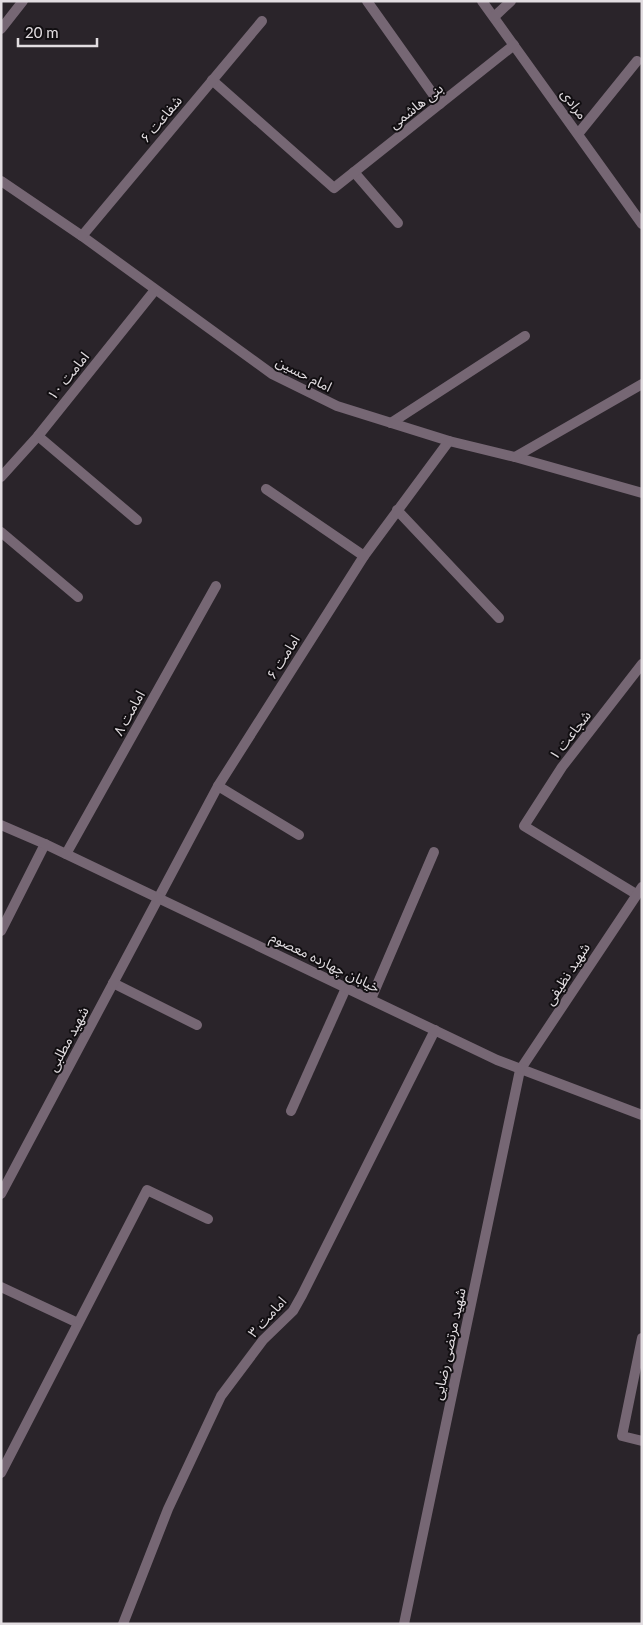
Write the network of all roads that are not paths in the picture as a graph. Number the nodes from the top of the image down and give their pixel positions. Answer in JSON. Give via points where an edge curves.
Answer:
{"nodes":[{"id":1,"x":23,"y":1,"type":"edge"},
{"id":2,"x":367,"y":1,"type":"edge"},
{"id":3,"x":482,"y":1,"type":"edge"},
{"id":4,"x":511,"y":1,"type":"edge"},
{"id":5,"x":494,"y":18,"type":"junction"},
{"id":6,"x":262,"y":21,"type":"dead end"},
{"id":7,"x":1,"y":29,"type":"edge"},
{"id":8,"x":514,"y":44,"type":"junction"},
{"id":9,"x":637,"y":61,"type":"dead end"},
{"id":10,"x":212,"y":80,"type":"junction"},
{"id":11,"x":440,"y":104,"type":"junction"},
{"id":12,"x":578,"y":134,"type":"junction"},
{"id":13,"x":354,"y":172,"type":"junction"},
{"id":14,"x":1,"y":181,"type":"edge"},
{"id":15,"x":398,"y":223,"type":"dead end"},
{"id":16,"x":642,"y":224,"type":"edge"},
{"id":17,"x":82,"y":236,"type":"junction"},
{"id":18,"x":154,"y":290,"type":"junction"},
{"id":19,"x":524,"y":336,"type":"dead end"},
{"id":20,"x":642,"y":384,"type":"edge"},
{"id":21,"x":391,"y":423,"type":"junction"},
{"id":22,"x":38,"y":436,"type":"junction"},
{"id":23,"x":449,"y":441,"type":"junction"},
{"id":24,"x":515,"y":457,"type":"junction"},
{"id":25,"x":1,"y":477,"type":"edge"},
{"id":26,"x":266,"y":489,"type":"dead end"},
{"id":27,"x":642,"y":493,"type":"edge"},
{"id":28,"x":397,"y":510,"type":"junction"},
{"id":29,"x":137,"y":520,"type":"dead end"},
{"id":30,"x":1,"y":532,"type":"edge"},
{"id":31,"x":364,"y":556,"type":"junction"},
{"id":32,"x":216,"y":586,"type":"dead end"},
{"id":33,"x":78,"y":597,"type":"dead end"},
{"id":34,"x":499,"y":618,"type":"dead end"},
{"id":35,"x":642,"y":664,"type":"edge"},
{"id":36,"x":218,"y":786,"type":"junction"},
{"id":37,"x":1,"y":825,"type":"edge"},
{"id":38,"x":299,"y":834,"type":"dead end"},
{"id":39,"x":45,"y":844,"type":"junction"},
{"id":40,"x":434,"y":852,"type":"dead end"},
{"id":41,"x":66,"y":854,"type":"junction"},
{"id":42,"x":639,"y":891,"type":"edge"},
{"id":43,"x":158,"y":898,"type":"junction"},
{"id":44,"x":1,"y":932,"type":"edge"},
{"id":45,"x":113,"y":983,"type":"junction"},
{"id":46,"x":346,"y":988,"type":"junction"},
{"id":47,"x":371,"y":999,"type":"junction"},
{"id":48,"x":198,"y":1025,"type":"dead end"},
{"id":49,"x":435,"y":1030,"type":"junction"},
{"id":50,"x":520,"y":1070,"type":"junction"},
{"id":51,"x":291,"y":1111,"type":"dead end"},
{"id":52,"x":642,"y":1115,"type":"edge"},
{"id":53,"x":1,"y":1194,"type":"edge"},
{"id":54,"x":208,"y":1219,"type":"dead end"},
{"id":55,"x":1,"y":1286,"type":"edge"},
{"id":56,"x":78,"y":1323,"type":"junction"},
{"id":57,"x":642,"y":1338,"type":"edge"},
{"id":58,"x":642,"y":1442,"type":"edge"},
{"id":59,"x":1,"y":1473,"type":"edge"},
{"id":60,"x":123,"y":1624,"type":"edge"},
{"id":61,"x":404,"y":1624,"type":"edge"}],
"edges":[{"from":1,"to":7,"type":"street"},
{"from":2,"to":11,"type":"street"},
{"from":3,"to":5,"type":"street","name":"مرادی"},
{"from":4,"to":5,"type":"street"},
{"from":5,"to":8,"type":"street","name":"مرادی"},
{"from":6,"to":10,"type":"street","name":"شفاعت ۶"},
{"from":8,"to":11,"type":"street","name":"بنی هاشمی"},
{"from":8,"to":12,"type":"street","name":"مرادی"},
{"from":9,"to":12,"type":"street"},
{"from":10,"to":13,"type":"street","name":"بنی هاشمی","via":[[334,188]]},
{"from":10,"to":17,"type":"street","name":"شفاعت ۶"},
{"from":11,"to":13,"type":"street","name":"بنی هاشمی"},
{"from":12,"to":16,"type":"street","name":"مرادی"},
{"from":13,"to":15,"type":"street"},
{"from":14,"to":17,"type":"street","name":"امام حسین"},
{"from":17,"to":18,"type":"street","name":"امام حسین"},
{"from":18,"to":21,"type":"street","name":"امام حسین","via":[[272,374],[337,406]]},
{"from":18,"to":22,"type":"street","name":"امامت ۱۰"},
{"from":19,"to":21,"type":"street"},
{"from":20,"to":24,"type":"street"},
{"from":21,"to":23,"type":"street","name":"امام حسین"},
{"from":22,"to":25,"type":"street","name":"امامت ۱۰"},
{"from":22,"to":29,"type":"street"},
{"from":23,"to":24,"type":"street","name":"امام حسین"},
{"from":23,"to":28,"type":"street","name":"امامت ۶"},
{"from":24,"to":27,"type":"street","name":"امام حسین"},
{"from":26,"to":31,"type":"street"},
{"from":28,"to":31,"type":"street","name":"امامت ۶"},
{"from":28,"to":34,"type":"street"},
{"from":30,"to":33,"type":"street"},
{"from":31,"to":36,"type":"street","name":"امامت ۶"},
{"from":32,"to":41,"type":"street","name":"امامت ۸"},
{"from":35,"to":42,"type":"street","name":"شجاعت ۱","via":[[562,767],[524,826]]},
{"from":36,"to":38,"type":"street"},
{"from":36,"to":43,"type":"street","name":"امامت ۶"},
{"from":37,"to":39,"type":"street","name":"خیابان چهارده معصوم"},
{"from":39,"to":41,"type":"street","name":"خیابان چهارده معصوم"},
{"from":39,"to":44,"type":"street"},
{"from":40,"to":47,"type":"street"},
{"from":41,"to":43,"type":"street","name":"خیابان چهارده معصوم"},
{"from":42,"to":50,"type":"street","name":"شهید نظیفی"},
{"from":43,"to":45,"type":"street","name":"شهید مطلبی"},
{"from":43,"to":46,"type":"street","name":"خیابان چهارده معصوم"},
{"from":45,"to":48,"type":"street"},
{"from":45,"to":53,"type":"street","name":"شهید مطلبی"},
{"from":46,"to":47,"type":"street","name":"خیابان چهارده معصوم"},
{"from":46,"to":51,"type":"street"},
{"from":47,"to":49,"type":"street","name":"خیابان چهارده معصوم"},
{"from":49,"to":50,"type":"street","name":"خیابان چهارده معصوم"},
{"from":49,"to":60,"type":"street","name":"امامت ۳","via":[[293,1311],[263,1340],[221,1396],[168,1509]]},
{"from":50,"to":52,"type":"street","name":"خیابان چهارده معصوم"},
{"from":50,"to":61,"type":"street","name":"شهید مرتضی رضایی"},
{"from":54,"to":56,"type":"street","via":[[147,1190]]},
{"from":55,"to":56,"type":"street"},
{"from":56,"to":59,"type":"street"},
{"from":57,"to":58,"type":"street","via":[[622,1436]]}]}
